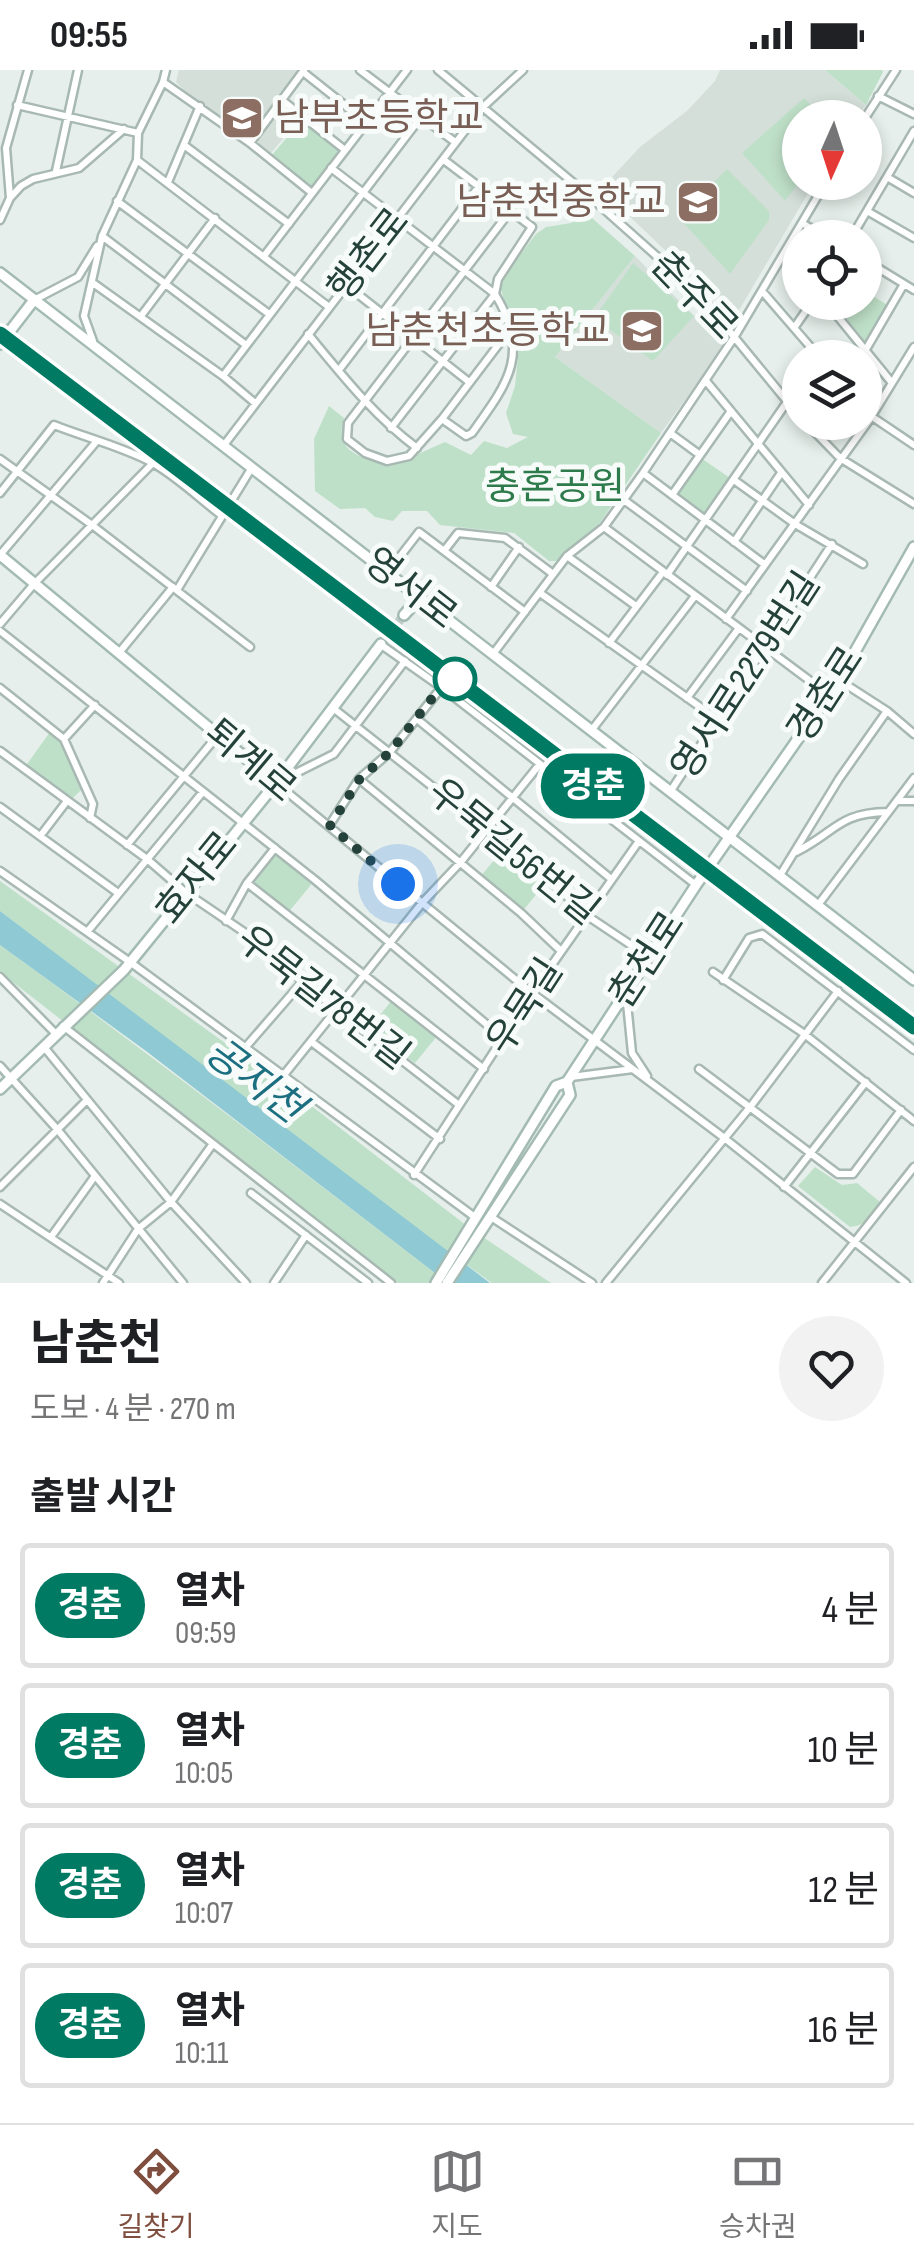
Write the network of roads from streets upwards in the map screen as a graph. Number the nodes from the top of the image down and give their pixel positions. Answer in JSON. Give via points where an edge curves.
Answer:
{"nodes":[{"id":1,"x":28,"y":70,"type":"edge"},
{"id":2,"x":78,"y":70,"type":"edge"},
{"id":3,"x":166,"y":70,"type":"edge"},
{"id":4,"x":360,"y":70,"type":"edge"},
{"id":5,"x":407,"y":70,"type":"edge"},
{"id":6,"x":438,"y":70,"type":"edge"},
{"id":7,"x":523,"y":70,"type":"edge"},
{"id":8,"x":896,"y":70,"type":"edge"},
{"id":9,"x":304,"y":71,"type":"edge"},
{"id":10,"x":163,"y":82,"type":"junction"},
{"id":11,"x":389,"y":92,"type":"junction"},
{"id":12,"x":878,"y":96,"type":"junction"},
{"id":13,"x":282,"y":100,"type":"junction"},
{"id":14,"x":876,"y":100,"type":"edge"},
{"id":15,"x":17,"y":106,"type":"junction"},
{"id":16,"x":200,"y":106,"type":"junction"},
{"id":17,"x":483,"y":107,"type":"junction"},
{"id":18,"x":914,"y":114,"type":"edge"},
{"id":19,"x":68,"y":115,"type":"junction"},
{"id":20,"x":420,"y":117,"type":"junction"},
{"id":21,"x":366,"y":122,"type":"junction"},
{"id":22,"x":124,"y":129,"type":"junction"},
{"id":23,"x":914,"y":131,"type":"edge"},
{"id":24,"x":138,"y":133,"type":"junction"},
{"id":25,"x":455,"y":142,"type":"junction"},
{"id":26,"x":250,"y":143,"type":"junction"},
{"id":27,"x":184,"y":146,"type":"junction"},
{"id":28,"x":905,"y":146,"type":"junction"},
{"id":29,"x":3,"y":147,"type":"edge"},
{"id":30,"x":345,"y":150,"type":"junction"},
{"id":31,"x":914,"y":151,"type":"edge"},
{"id":32,"x":137,"y":160,"type":"junction"},
{"id":33,"x":444,"y":160,"type":"junction"},
{"id":34,"x":331,"y":168,"type":"junction"},
{"id":35,"x":56,"y":172,"type":"junction"},
{"id":36,"x":887,"y":177,"type":"junction"},
{"id":37,"x":168,"y":182,"type":"junction"},
{"id":38,"x":480,"y":185,"type":"junction"},
{"id":39,"x":312,"y":193,"type":"junction"},
{"id":40,"x":914,"y":193,"type":"edge"},
{"id":41,"x":362,"y":194,"type":"junction"},
{"id":42,"x":10,"y":198,"type":"junction"},
{"id":43,"x":117,"y":201,"type":"junction"},
{"id":44,"x":510,"y":210,"type":"junction"},
{"id":45,"x":867,"y":211,"type":"junction"},
{"id":46,"x":215,"y":218,"type":"junction"},
{"id":47,"x":0,"y":220,"type":"edge"},
{"id":48,"x":397,"y":220,"type":"junction"},
{"id":49,"x":862,"y":220,"type":"edge"},
{"id":50,"x":288,"y":224,"type":"junction"},
{"id":51,"x":102,"y":236,"type":"junction"},
{"id":52,"x":914,"y":238,"type":"edge"},
{"id":53,"x":433,"y":248,"type":"junction"},
{"id":54,"x":188,"y":254,"type":"junction"},
{"id":55,"x":264,"y":256,"type":"junction"},
{"id":56,"x":782,"y":257,"type":"edge"},
{"id":57,"x":882,"y":270,"type":"edge"},
{"id":58,"x":463,"y":271,"type":"junction"},
{"id":59,"x":0,"y":272,"type":"edge"},
{"id":60,"x":294,"y":280,"type":"junction"},
{"id":61,"x":93,"y":283,"type":"junction"},
{"id":62,"x":165,"y":284,"type":"junction"},
{"id":63,"x":345,"y":284,"type":"junction"},
{"id":64,"x":904,"y":284,"type":"junction"},
{"id":65,"x":914,"y":290,"type":"edge"},
{"id":66,"x":762,"y":291,"type":"junction"},
{"id":67,"x":495,"y":294,"type":"junction"},
{"id":68,"x":34,"y":300,"type":"junction"},
{"id":69,"x":328,"y":307,"type":"junction"},
{"id":70,"x":269,"y":314,"type":"junction"},
{"id":71,"x":382,"y":314,"type":"junction"},
{"id":72,"x":141,"y":316,"type":"junction"},
{"id":73,"x":800,"y":320,"type":"edge"},
{"id":74,"x":841,"y":320,"type":"edge"},
{"id":75,"x":794,"y":328,"type":"junction"},
{"id":76,"x":308,"y":334,"type":"junction"},
{"id":77,"x":414,"y":336,"type":"junction"},
{"id":78,"x":735,"y":336,"type":"junction"},
{"id":79,"x":513,"y":337,"type":"junction"},
{"id":80,"x":804,"y":340,"type":"edge"},
{"id":81,"x":857,"y":340,"type":"edge"},
{"id":82,"x":871,"y":340,"type":"edge"},
{"id":83,"x":0,"y":344,"type":"edge"},
{"id":84,"x":246,"y":346,"type":"junction"},
{"id":85,"x":914,"y":347,"type":"edge"},
{"id":86,"x":99,"y":350,"type":"junction"},
{"id":87,"x":444,"y":360,"type":"junction"},
{"id":88,"x":338,"y":370,"type":"junction"},
{"id":89,"x":882,"y":371,"type":"edge"},
{"id":90,"x":223,"y":376,"type":"junction"},
{"id":91,"x":706,"y":381,"type":"junction"},
{"id":92,"x":470,"y":382,"type":"junction"},
{"id":93,"x":892,"y":383,"type":"junction"},
{"id":94,"x":782,"y":397,"type":"edge"},
{"id":95,"x":882,"y":397,"type":"edge"},
{"id":96,"x":364,"y":401,"type":"junction"},
{"id":97,"x":255,"y":403,"type":"junction"},
{"id":98,"x":782,"y":408,"type":"edge"},
{"id":99,"x":731,"y":411,"type":"junction"},
{"id":100,"x":442,"y":419,"type":"junction"},
{"id":101,"x":882,"y":424,"type":"edge"},
{"id":102,"x":391,"y":428,"type":"junction"},
{"id":103,"x":670,"y":433,"type":"junction"},
{"id":104,"x":822,"y":440,"type":"edge"},
{"id":105,"x":852,"y":440,"type":"edge"},
{"id":106,"x":96,"y":442,"type":"junction"},
{"id":107,"x":913,"y":442,"type":"edge"},
{"id":108,"x":759,"y":443,"type":"junction"},
{"id":109,"x":223,"y":446,"type":"junction"},
{"id":110,"x":417,"y":448,"type":"junction"},
{"id":111,"x":700,"y":455,"type":"junction"},
{"id":112,"x":840,"y":458,"type":"junction"},
{"id":113,"x":0,"y":459,"type":"edge"},
{"id":114,"x":153,"y":463,"type":"junction"},
{"id":115,"x":251,"y":469,"type":"junction"},
{"id":116,"x":18,"y":472,"type":"junction"},
{"id":117,"x":643,"y":473,"type":"junction"},
{"id":118,"x":782,"y":473,"type":"junction"},
{"id":119,"x":734,"y":480,"type":"junction"},
{"id":120,"x":0,"y":493,"type":"edge"},
{"id":121,"x":50,"y":494,"type":"junction"},
{"id":122,"x":672,"y":495,"type":"junction"},
{"id":123,"x":624,"y":500,"type":"junction"},
{"id":124,"x":764,"y":500,"type":"junction"},
{"id":125,"x":809,"y":504,"type":"junction"},
{"id":126,"x":914,"y":504,"type":"edge"},
{"id":127,"x":221,"y":515,"type":"junction"},
{"id":128,"x":706,"y":519,"type":"junction"},
{"id":129,"x":795,"y":524,"type":"junction"},
{"id":130,"x":92,"y":525,"type":"junction"},
{"id":131,"x":604,"y":527,"type":"junction"},
{"id":132,"x":734,"y":542,"type":"junction"},
{"id":133,"x":832,"y":544,"type":"junction"},
{"id":134,"x":914,"y":546,"type":"edge"},
{"id":135,"x":519,"y":547,"type":"junction"},
{"id":136,"x":688,"y":547,"type":"junction"},
{"id":137,"x":444,"y":551,"type":"junction"},
{"id":138,"x":0,"y":555,"type":"edge"},
{"id":139,"x":566,"y":556,"type":"junction"},
{"id":140,"x":764,"y":564,"type":"junction"},
{"id":141,"x":863,"y":564,"type":"dead end"},
{"id":142,"x":388,"y":572,"type":"junction"},
{"id":143,"x":665,"y":573,"type":"junction"},
{"id":144,"x":553,"y":574,"type":"junction"},
{"id":145,"x":34,"y":584,"type":"junction"},
{"id":146,"x":491,"y":587,"type":"junction"},
{"id":147,"x":175,"y":589,"type":"junction"},
{"id":148,"x":747,"y":591,"type":"junction"},
{"id":149,"x":540,"y":593,"type":"junction"},
{"id":150,"x":420,"y":596,"type":"junction"},
{"id":151,"x":695,"y":596,"type":"junction"},
{"id":152,"x":636,"y":606,"type":"junction"},
{"id":153,"x":525,"y":612,"type":"junction"},
{"id":154,"x":404,"y":615,"type":"tunnel mouth"},
{"id":155,"x":726,"y":619,"type":"junction"},
{"id":156,"x":0,"y":627,"type":"edge"},
{"id":157,"x":738,"y":628,"type":"junction"},
{"id":158,"x":609,"y":642,"type":"junction"},
{"id":159,"x":381,"y":644,"type":"joint"},
{"id":160,"x":764,"y":647,"type":"junction"},
{"id":161,"x":250,"y":648,"type":"dead end"},
{"id":162,"x":118,"y":654,"type":"junction"},
{"id":163,"x":494,"y":654,"type":"junction"},
{"id":164,"x":405,"y":661,"type":"junction"},
{"id":165,"x":641,"y":666,"type":"junction"},
{"id":166,"x":839,"y":680,"type":"junction"},
{"id":167,"x":441,"y":687,"type":"junction"},
{"id":168,"x":0,"y":688,"type":"edge"},
{"id":169,"x":829,"y":694,"type":"junction"},
{"id":170,"x":687,"y":698,"type":"junction"},
{"id":171,"x":95,"y":706,"type":"junction"},
{"id":172,"x":332,"y":708,"type":"junction"},
{"id":173,"x":887,"y":711,"type":"junction"},
{"id":174,"x":417,"y":719,"type":"junction"},
{"id":175,"x":717,"y":720,"type":"junction"},
{"id":176,"x":358,"y":726,"type":"junction"},
{"id":177,"x":591,"y":732,"type":"junction"},
{"id":178,"x":914,"y":734,"type":"edge"},
{"id":179,"x":218,"y":735,"type":"junction"},
{"id":180,"x":64,"y":739,"type":"junction"},
{"id":181,"x":0,"y":751,"type":"edge"},
{"id":182,"x":390,"y":752,"type":"junction"},
{"id":183,"x":538,"y":764,"type":"junction"},
{"id":184,"x":184,"y":778,"type":"junction"},
{"id":185,"x":914,"y":778,"type":"edge"},
{"id":186,"x":359,"y":780,"type":"junction"},
{"id":187,"x":276,"y":782,"type":"junction"},
{"id":188,"x":670,"y":792,"type":"junction"},
{"id":189,"x":202,"y":793,"type":"junction"},
{"id":190,"x":513,"y":796,"type":"junction"},
{"id":191,"x":897,"y":801,"type":"junction"},
{"id":192,"x":914,"y":801,"type":"edge"},
{"id":193,"x":68,"y":802,"type":"junction"},
{"id":194,"x":0,"y":806,"type":"edge"},
{"id":195,"x":888,"y":812,"type":"junction"},
{"id":196,"x":90,"y":818,"type":"junction"},
{"id":197,"x":242,"y":823,"type":"junction"},
{"id":198,"x":330,"y":826,"type":"junction"},
{"id":199,"x":488,"y":830,"type":"junction"},
{"id":200,"x":41,"y":835,"type":"junction"},
{"id":201,"x":730,"y":839,"type":"junction"},
{"id":202,"x":639,"y":841,"type":"junction"},
{"id":203,"x":128,"y":845,"type":"junction"},
{"id":204,"x":274,"y":848,"type":"junction"},
{"id":205,"x":796,"y":852,"type":"junction"},
{"id":206,"x":147,"y":859,"type":"junction"},
{"id":207,"x":460,"y":863,"type":"junction"},
{"id":208,"x":0,"y":871,"type":"edge"},
{"id":209,"x":779,"y":877,"type":"junction"},
{"id":210,"x":610,"y":878,"type":"junction"},
{"id":211,"x":248,"y":883,"type":"junction"},
{"id":212,"x":696,"y":885,"type":"junction"},
{"id":213,"x":185,"y":892,"type":"junction"},
{"id":214,"x":118,"y":893,"type":"junction"},
{"id":215,"x":422,"y":903,"type":"junction"},
{"id":216,"x":817,"y":906,"type":"junction"},
{"id":217,"x":586,"y":915,"type":"junction"},
{"id":218,"x":226,"y":921,"type":"junction"},
{"id":219,"x":87,"y":932,"type":"junction"},
{"id":220,"x":389,"y":943,"type":"junction"},
{"id":221,"x":562,"y":951,"type":"junction"},
{"id":222,"x":649,"y":957,"type":"junction"},
{"id":223,"x":127,"y":966,"type":"junction"},
{"id":224,"x":713,"y":972,"type":"dead end"},
{"id":225,"x":364,"y":973,"type":"junction"},
{"id":226,"x":0,"y":977,"type":"edge"},
{"id":227,"x":302,"y":980,"type":"junction"},
{"id":228,"x":722,"y":980,"type":"junction"},
{"id":229,"x":914,"y":980,"type":"edge"},
{"id":230,"x":838,"y":991,"type":"junction"},
{"id":231,"x":626,"y":992,"type":"junction"},
{"id":232,"x":532,"y":993,"type":"junction"},
{"id":233,"x":336,"y":1010,"type":"junction"},
{"id":234,"x":62,"y":1028,"type":"junction"},
{"id":235,"x":803,"y":1032,"type":"junction"},
{"id":236,"x":595,"y":1038,"type":"junction"},
{"id":237,"x":504,"y":1039,"type":"junction"},
{"id":238,"x":313,"y":1042,"type":"junction"},
{"id":239,"x":44,"y":1046,"type":"junction"},
{"id":240,"x":244,"y":1049,"type":"junction"},
{"id":241,"x":914,"y":1050,"type":"edge"},
{"id":242,"x":0,"y":1066,"type":"edge"},
{"id":243,"x":484,"y":1069,"type":"junction"},
{"id":244,"x":636,"y":1069,"type":"junction"},
{"id":245,"x":699,"y":1069,"type":"dead end"},
{"id":246,"x":12,"y":1076,"type":"junction"},
{"id":247,"x":283,"y":1076,"type":"junction"},
{"id":248,"x":568,"y":1080,"type":"junction"},
{"id":249,"x":650,"y":1081,"type":"junction"},
{"id":250,"x":866,"y":1082,"type":"junction"},
{"id":251,"x":0,"y":1090,"type":"edge"},
{"id":252,"x":88,"y":1100,"type":"junction"},
{"id":253,"x":459,"y":1104,"type":"junction"},
{"id":254,"x":750,"y":1106,"type":"junction"},
{"id":255,"x":901,"y":1110,"type":"junction"},
{"id":256,"x":914,"y":1121,"type":"edge"},
{"id":257,"x":57,"y":1129,"type":"junction"},
{"id":258,"x":723,"y":1136,"type":"junction"},
{"id":259,"x":440,"y":1139,"type":"junction"},
{"id":260,"x":212,"y":1145,"type":"junction"},
{"id":261,"x":810,"y":1153,"type":"junction"},
{"id":262,"x":914,"y":1167,"type":"edge"},
{"id":263,"x":414,"y":1175,"type":"junction"},
{"id":264,"x":94,"y":1176,"type":"junction"},
{"id":265,"x":0,"y":1188,"type":"edge"},
{"id":266,"x":784,"y":1188,"type":"junction"},
{"id":267,"x":250,"y":1193,"type":"dead end"},
{"id":268,"x":171,"y":1202,"type":"junction"},
{"id":269,"x":0,"y":1204,"type":"edge"},
{"id":270,"x":490,"y":1216,"type":"junction"},
{"id":271,"x":478,"y":1219,"type":"junction"},
{"id":272,"x":138,"y":1228,"type":"junction"},
{"id":273,"x":475,"y":1231,"type":"junction"},
{"id":274,"x":51,"y":1236,"type":"junction"},
{"id":275,"x":306,"y":1236,"type":"junction"},
{"id":276,"x":854,"y":1242,"type":"junction"},
{"id":277,"x":105,"y":1279,"type":"edge"},
{"id":278,"x":119,"y":1283,"type":"edge"},
{"id":279,"x":183,"y":1283,"type":"edge"},
{"id":280,"x":246,"y":1283,"type":"edge"},
{"id":281,"x":274,"y":1283,"type":"edge"},
{"id":282,"x":368,"y":1283,"type":"edge"},
{"id":283,"x":391,"y":1283,"type":"edge"},
{"id":284,"x":436,"y":1283,"type":"edge"},
{"id":285,"x":447,"y":1283,"type":"edge"},
{"id":286,"x":592,"y":1283,"type":"edge"},
{"id":287,"x":606,"y":1283,"type":"edge"},
{"id":288,"x":822,"y":1283,"type":"edge"},
{"id":289,"x":906,"y":1283,"type":"edge"}],
"edges":[{"from":1,"to":15,"type":"street"},
{"from":2,"to":19,"type":"street"},
{"from":3,"to":10,"type":"street"},
{"from":4,"to":11,"type":"street"},
{"from":5,"to":11,"type":"street"},
{"from":6,"to":17,"type":"street","name":"춘주로"},
{"from":7,"to":17,"type":"street","name":"행촌로"},
{"from":8,"to":12,"type":"street"},
{"from":9,"to":13,"type":"street"},
{"from":9,"to":21,"type":"street"},
{"from":10,"to":16,"type":"street"},
{"from":10,"to":24,"type":"street"},
{"from":11,"to":20,"type":"street"},
{"from":11,"to":21,"type":"street"},
{"from":12,"to":14,"type":"street"},
{"from":12,"to":18,"type":"street"},
{"from":13,"to":26,"type":"street"},
{"from":13,"to":30,"type":"street"},
{"from":15,"to":19,"type":"street"},
{"from":15,"to":29,"type":"street"},
{"from":16,"to":26,"type":"street"},
{"from":16,"to":27,"type":"street"},
{"from":17,"to":25,"type":"street","name":"행촌로"},
{"from":17,"to":78,"type":"street","name":"춘주로","via":[[698,293]]},
{"from":19,"to":22,"type":"street"},
{"from":19,"to":35,"type":"street"},
{"from":20,"to":25,"type":"street"},
{"from":20,"to":41,"type":"street"},
{"from":21,"to":30,"type":"street"},
{"from":22,"to":24,"type":"street"},
{"from":22,"to":35,"type":"street","via":[[79,168]]},
{"from":23,"to":28,"type":"street"},
{"from":24,"to":32,"type":"street"},
{"from":25,"to":33,"type":"street","name":"행촌로"},
{"from":26,"to":39,"type":"street"},
{"from":27,"to":37,"type":"street"},
{"from":27,"to":50,"type":"street"},
{"from":28,"to":31,"type":"street"},
{"from":28,"to":36,"type":"street"},
{"from":29,"to":42,"type":"street"},
{"from":30,"to":34,"type":"street"},
{"from":32,"to":37,"type":"street"},
{"from":32,"to":43,"type":"street"},
{"from":33,"to":38,"type":"street"},
{"from":33,"to":48,"type":"street","name":"행촌로"},
{"from":34,"to":39,"type":"street"},
{"from":34,"to":41,"type":"street"},
{"from":35,"to":42,"type":"street","via":[[21,186]]},
{"from":36,"to":40,"type":"street"},
{"from":36,"to":45,"type":"street"},
{"from":37,"to":46,"type":"street"},
{"from":38,"to":44,"type":"street"},
{"from":38,"to":53,"type":"street"},
{"from":39,"to":50,"type":"street"},
{"from":41,"to":48,"type":"street"},
{"from":41,"to":60,"type":"street"},
{"from":42,"to":47,"type":"street"},
{"from":43,"to":51,"type":"street"},
{"from":43,"to":54,"type":"street"},
{"from":44,"to":58,"type":"street"},
{"from":44,"to":67,"type":"street","via":[[532,227],[498,278]]},
{"from":45,"to":49,"type":"street"},
{"from":45,"to":52,"type":"street"},
{"from":46,"to":54,"type":"street"},
{"from":46,"to":55,"type":"street"},
{"from":48,"to":53,"type":"street"},
{"from":48,"to":63,"type":"street","name":"행촌로"},
{"from":50,"to":55,"type":"street"},
{"from":51,"to":61,"type":"street"},
{"from":51,"to":62,"type":"street"},
{"from":51,"to":68,"type":"street","via":[[78,277]]},
{"from":53,"to":58,"type":"street"},
{"from":53,"to":71,"type":"street"},
{"from":54,"to":62,"type":"street"},
{"from":54,"to":70,"type":"street"},
{"from":55,"to":60,"type":"street"},
{"from":56,"to":66,"type":"street"},
{"from":57,"to":64,"type":"street"},
{"from":58,"to":67,"type":"street"},
{"from":58,"to":77,"type":"street"},
{"from":59,"to":68,"type":"street","name":"영서로"},
{"from":60,"to":69,"type":"street"},
{"from":60,"to":70,"type":"street"},
{"from":61,"to":72,"type":"street"},
{"from":61,"to":86,"type":"street","via":[[84,322]]},
{"from":62,"to":72,"type":"street"},
{"from":62,"to":84,"type":"street"},
{"from":63,"to":69,"type":"street","name":"행촌로"},
{"from":63,"to":71,"type":"street"},
{"from":64,"to":65,"type":"street"},
{"from":64,"to":82,"type":"street"},
{"from":66,"to":75,"type":"street"},
{"from":66,"to":78,"type":"street"},
{"from":67,"to":79,"type":"street"},
{"from":67,"to":87,"type":"street"},
{"from":68,"to":83,"type":"street"},
{"from":68,"to":86,"type":"street","name":"영서로"},
{"from":69,"to":76,"type":"street","name":"행촌로"},
{"from":70,"to":84,"type":"street"},
{"from":71,"to":77,"type":"street"},
{"from":71,"to":88,"type":"street"},
{"from":72,"to":90,"type":"street"},
{"from":73,"to":75,"type":"street"},
{"from":74,"to":81,"type":"street"},
{"from":75,"to":80,"type":"street"},
{"from":76,"to":88,"type":"street"},
{"from":76,"to":97,"type":"street","name":"행촌로"},
{"from":77,"to":87,"type":"street"},
{"from":77,"to":96,"type":"street"},
{"from":78,"to":91,"type":"street"},
{"from":78,"to":94,"type":"street","name":"춘주로"},
{"from":79,"to":92,"type":"street","via":[[502,340]]},
{"from":79,"to":100,"type":"street","via":[[509,382],[472,433],[466,436]]},
{"from":84,"to":90,"type":"street"},
{"from":85,"to":93,"type":"street"},
{"from":86,"to":109,"type":"street","name":"영서로"},
{"from":87,"to":92,"type":"street"},
{"from":87,"to":102,"type":"street"},
{"from":88,"to":96,"type":"street"},
{"from":89,"to":93,"type":"street"},
{"from":90,"to":97,"type":"street"},
{"from":91,"to":99,"type":"street"},
{"from":91,"to":103,"type":"street"},
{"from":92,"to":100,"type":"street"},
{"from":93,"to":95,"type":"street"},
{"from":96,"to":102,"type":"street"},
{"from":96,"to":110,"type":"street","via":[[348,423],[347,438],[387,461]]},
{"from":97,"to":109,"type":"street","name":"행촌로"},
{"from":98,"to":108,"type":"street"},
{"from":99,"to":108,"type":"street"},
{"from":99,"to":111,"type":"street"},
{"from":100,"to":110,"type":"street"},
{"from":101,"to":107,"type":"street"},
{"from":102,"to":110,"type":"street"},
{"from":103,"to":111,"type":"street"},
{"from":103,"to":117,"type":"street"},
{"from":104,"to":112,"type":"street"},
{"from":105,"to":112,"type":"street"},
{"from":106,"to":114,"type":"street"},
{"from":106,"to":116,"type":"street","via":[[54,425]]},
{"from":106,"to":121,"type":"street"},
{"from":108,"to":118,"type":"street"},
{"from":108,"to":119,"type":"street"},
{"from":109,"to":115,"type":"street","name":"영서로"},
{"from":111,"to":122,"type":"street"},
{"from":112,"to":125,"type":"street"},
{"from":112,"to":126,"type":"street"},
{"from":113,"to":116,"type":"street"},
{"from":114,"to":127,"type":"street"},
{"from":114,"to":130,"type":"street"},
{"from":115,"to":127,"type":"street"},
{"from":115,"to":142,"type":"street","name":"영서로"},
{"from":116,"to":120,"type":"street"},
{"from":116,"to":121,"type":"street"},
{"from":117,"to":122,"type":"street"},
{"from":117,"to":123,"type":"street"},
{"from":118,"to":124,"type":"street"},
{"from":118,"to":125,"type":"street"},
{"from":119,"to":124,"type":"street","name":"영서로2279번길"},
{"from":119,"to":128,"type":"street"},
{"from":121,"to":130,"type":"street"},
{"from":121,"to":138,"type":"street"},
{"from":122,"to":128,"type":"street"},
{"from":123,"to":131,"type":"street"},
{"from":123,"to":136,"type":"street"},
{"from":124,"to":129,"type":"street","name":"영서로2279번길"},
{"from":124,"to":132,"type":"street"},
{"from":125,"to":129,"type":"street"},
{"from":127,"to":147,"type":"street"},
{"from":128,"to":132,"type":"street"},
{"from":128,"to":136,"type":"street"},
{"from":129,"to":133,"type":"street","name":"영서로2279번길"},
{"from":129,"to":140,"type":"street"},
{"from":130,"to":145,"type":"street"},
{"from":130,"to":147,"type":"street"},
{"from":131,"to":139,"type":"street"},
{"from":131,"to":143,"type":"street"},
{"from":132,"to":140,"type":"street"},
{"from":133,"to":141,"type":"street"},
{"from":133,"to":160,"type":"street","name":"영서로2279번길"},
{"from":134,"to":166,"type":"street","name":"경춘로"},
{"from":135,"to":137,"type":"street","via":[[505,538],[458,534]]},
{"from":135,"to":144,"type":"street"},
{"from":135,"to":146,"type":"street"},
{"from":136,"to":143,"type":"street"},
{"from":136,"to":148,"type":"street"},
{"from":137,"to":142,"type":"street","via":[[419,532]]},
{"from":137,"to":146,"type":"street"},
{"from":138,"to":145,"type":"street","name":"퇴계로"},
{"from":139,"to":144,"type":"street"},
{"from":139,"to":152,"type":"street"},
{"from":140,"to":148,"type":"street"},
{"from":142,"to":150,"type":"street","name":"영서로"},
{"from":143,"to":151,"type":"street"},
{"from":143,"to":152,"type":"street"},
{"from":144,"to":149,"type":"street"},
{"from":145,"to":156,"type":"street"},
{"from":145,"to":162,"type":"street","name":"퇴계로"},
{"from":146,"to":153,"type":"street"},
{"from":147,"to":161,"type":"street"},
{"from":147,"to":162,"type":"street"},
{"from":148,"to":155,"type":"street"},
{"from":149,"to":153,"type":"street"},
{"from":149,"to":158,"type":"street"},
{"from":150,"to":154,"type":"street"},
{"from":150,"to":163,"type":"street","name":"영서로"},
{"from":151,"to":155,"type":"street"},
{"from":151,"to":165,"type":"street"},
{"from":152,"to":158,"type":"street"},
{"from":153,"to":163,"type":"street"},
{"from":155,"to":157,"type":"street"},
{"from":156,"to":171,"type":"street"},
{"from":157,"to":160,"type":"street"},
{"from":157,"to":170,"type":"street"},
{"from":158,"to":165,"type":"street"},
{"from":159,"to":164,"type":"street"},
{"from":159,"to":172,"type":"street","name":"효자로"},
{"from":160,"to":169,"type":"street"},
{"from":160,"to":175,"type":"street","name":"영서로2279번길"},
{"from":162,"to":179,"type":"street","name":"퇴계로"},
{"from":163,"to":177,"type":"street","name":"영서로"},
{"from":164,"to":167,"type":"street"},
{"from":164,"to":176,"type":"street"},
{"from":165,"to":170,"type":"street"},
{"from":165,"to":177,"type":"street"},
{"from":166,"to":169,"type":"street","name":"경춘로"},
{"from":166,"to":173,"type":"street"},
{"from":167,"to":174,"type":"street"},
{"from":167,"to":183,"type":"street"},
{"from":168,"to":180,"type":"street"},
{"from":169,"to":201,"type":"street","name":"경춘로"},
{"from":170,"to":175,"type":"street"},
{"from":171,"to":180,"type":"street"},
{"from":171,"to":184,"type":"street"},
{"from":172,"to":176,"type":"street","name":"우묵길56번길"},
{"from":172,"to":187,"type":"street","name":"효자로"},
{"from":173,"to":178,"type":"street"},
{"from":173,"to":205,"type":"street"},
{"from":174,"to":182,"type":"street"},
{"from":174,"to":190,"type":"street"},
{"from":175,"to":188,"type":"street","name":"영서로2279번길"},
{"from":176,"to":182,"type":"street","name":"우묵길56번길"},
{"from":176,"to":187,"type":"street","via":[[334,754]]},
{"from":177,"to":188,"type":"street","name":"영서로"},
{"from":179,"to":184,"type":"street"},
{"from":179,"to":187,"type":"street","name":"퇴계로"},
{"from":180,"to":196,"type":"street","via":[[93,804]]},
{"from":181,"to":193,"type":"street","name":"우묵길78번길"},
{"from":182,"to":186,"type":"street"},
{"from":182,"to":199,"type":"street","name":"우묵길56번길"},
{"from":183,"to":190,"type":"street"},
{"from":183,"to":202,"type":"street"},
{"from":184,"to":189,"type":"street"},
{"from":184,"to":203,"type":"street"},
{"from":185,"to":191,"type":"street"},
{"from":186,"to":198,"type":"street"},
{"from":186,"to":207,"type":"street"},
{"from":187,"to":197,"type":"street","name":"효자로"},
{"from":187,"to":198,"type":"street","name":"퇴계로"},
{"from":188,"to":201,"type":"street","name":"영서로"},
{"from":189,"to":197,"type":"street"},
{"from":189,"to":206,"type":"street"},
{"from":190,"to":199,"type":"street"},
{"from":190,"to":210,"type":"street"},
{"from":191,"to":192,"type":"street"},
{"from":191,"to":195,"type":"street"},
{"from":193,"to":196,"type":"street","name":"우묵길78번길"},
{"from":193,"to":200,"type":"street"},
{"from":194,"to":200,"type":"street"},
{"from":195,"to":205,"type":"street","via":[[858,813]]},
{"from":195,"to":216,"type":"street"},
{"from":196,"to":203,"type":"street","name":"우묵길78번길"},
{"from":197,"to":204,"type":"street"},
{"from":197,"to":213,"type":"street","name":"효자로"},
{"from":198,"to":215,"type":"street","name":"퇴계로"},
{"from":199,"to":207,"type":"street"},
{"from":199,"to":217,"type":"street","name":"우묵길56번길"},
{"from":200,"to":214,"type":"street"},
{"from":201,"to":209,"type":"street","name":"영서로"},
{"from":201,"to":212,"type":"street","name":"춘천로"},
{"from":202,"to":210,"type":"street","name":"우묵길"},
{"from":202,"to":212,"type":"street"},
{"from":203,"to":206,"type":"street","name":"우묵길78번길"},
{"from":204,"to":211,"type":"street"},
{"from":204,"to":220,"type":"street"},
{"from":205,"to":209,"type":"street"},
{"from":206,"to":213,"type":"street","name":"우묵길78번길"},
{"from":206,"to":214,"type":"street"},
{"from":207,"to":215,"type":"street"},
{"from":207,"to":221,"type":"street"},
{"from":208,"to":219,"type":"street"},
{"from":209,"to":216,"type":"street","name":"영서로"},
{"from":210,"to":217,"type":"street","name":"우묵길"},
{"from":211,"to":218,"type":"street"},
{"from":211,"to":225,"type":"street"},
{"from":212,"to":222,"type":"street","name":"춘천로"},
{"from":213,"to":218,"type":"street","name":"우묵길78번길"},
{"from":213,"to":223,"type":"street","name":"효자로"},
{"from":214,"to":219,"type":"street"},
{"from":215,"to":220,"type":"street"},
{"from":215,"to":232,"type":"street","name":"퇴계로"},
{"from":216,"to":229,"type":"street","name":"영서로"},
{"from":217,"to":221,"type":"street","name":"우묵길"},
{"from":217,"to":222,"type":"street","name":"우묵길56번길"},
{"from":218,"to":227,"type":"street","name":"우묵길78번길"},
{"from":219,"to":223,"type":"street"},
{"from":220,"to":225,"type":"street"},
{"from":220,"to":237,"type":"street"},
{"from":221,"to":232,"type":"street","name":"우묵길"},
{"from":222,"to":231,"type":"street","name":"춘천로"},
{"from":223,"to":234,"type":"street","name":"효자로"},
{"from":223,"to":240,"type":"street"},
{"from":224,"to":228,"type":"street"},
{"from":225,"to":233,"type":"street"},
{"from":225,"to":243,"type":"street"},
{"from":226,"to":234,"type":"street"},
{"from":227,"to":233,"type":"street","name":"우묵길78번길"},
{"from":227,"to":240,"type":"street"},
{"from":228,"to":230,"type":"street","via":[[749,938],[762,934]]},
{"from":228,"to":235,"type":"street"},
{"from":230,"to":235,"type":"street"},
{"from":230,"to":241,"type":"street"},
{"from":231,"to":236,"type":"street","name":"춘천로"},
{"from":231,"to":249,"type":"street","via":[[632,1053]]},
{"from":232,"to":236,"type":"street","name":"퇴계로"},
{"from":232,"to":237,"type":"street","name":"우묵길"},
{"from":233,"to":238,"type":"street"},
{"from":233,"to":253,"type":"street","name":"우묵길78번길"},
{"from":234,"to":239,"type":"street"},
{"from":234,"to":260,"type":"street"},
{"from":235,"to":250,"type":"street"},
{"from":235,"to":254,"type":"street"},
{"from":236,"to":244,"type":"street","name":"퇴계로"},
{"from":236,"to":248,"type":"street","name":"춘천로"},
{"from":237,"to":243,"type":"street","name":"우묵길"},
{"from":238,"to":247,"type":"street"},
{"from":238,"to":259,"type":"street"},
{"from":239,"to":246,"type":"street"},
{"from":239,"to":252,"type":"street"},
{"from":240,"to":247,"type":"street"},
{"from":242,"to":246,"type":"street"},
{"from":243,"to":253,"type":"street","name":"우묵길"},
{"from":244,"to":248,"type":"street"},
{"from":244,"to":249,"type":"street","name":"퇴계로"},
{"from":245,"to":254,"type":"street"},
{"from":246,"to":251,"type":"street"},
{"from":246,"to":257,"type":"street"},
{"from":247,"to":263,"type":"street"},
{"from":248,"to":270,"type":"street","name":"춘천로","via":[[570,1094]]},
{"from":248,"to":271,"type":"street","name":"춘천로","via":[[556,1086]]},
{"from":249,"to":258,"type":"street","name":"퇴계로"},
{"from":250,"to":255,"type":"street"},
{"from":250,"to":261,"type":"street"},
{"from":252,"to":257,"type":"street"},
{"from":252,"to":268,"type":"street"},
{"from":253,"to":259,"type":"street","name":"우묵길"},
{"from":254,"to":258,"type":"street"},
{"from":254,"to":261,"type":"street"},
{"from":255,"to":256,"type":"street"},
{"from":255,"to":261,"type":"street","via":[[853,1174],[838,1174]]},
{"from":257,"to":264,"type":"street"},
{"from":257,"to":265,"type":"street"},
{"from":258,"to":266,"type":"street","name":"퇴계로"},
{"from":258,"to":287,"type":"street"},
{"from":259,"to":263,"type":"street","name":"우묵길"},
{"from":260,"to":268,"type":"street"},
{"from":260,"to":283,"type":"street"},
{"from":261,"to":266,"type":"street"},
{"from":262,"to":276,"type":"street"},
{"from":263,"to":271,"type":"street"},
{"from":264,"to":272,"type":"street"},
{"from":264,"to":274,"type":"street"},
{"from":266,"to":276,"type":"street","name":"퇴계로"},
{"from":267,"to":275,"type":"street"},
{"from":268,"to":272,"type":"street"},
{"from":268,"to":280,"type":"street"},
{"from":269,"to":274,"type":"street"},
{"from":270,"to":273,"type":"street","name":"춘천로"},
{"from":270,"to":286,"type":"street"},
{"from":271,"to":273,"type":"street","name":"춘천로"},
{"from":272,"to":277,"type":"street"},
{"from":272,"to":279,"type":"street"},
{"from":273,"to":284,"type":"street"},
{"from":273,"to":285,"type":"street"},
{"from":274,"to":277,"type":"street"},
{"from":275,"to":281,"type":"street"},
{"from":275,"to":282,"type":"street"},
{"from":276,"to":288,"type":"street"},
{"from":276,"to":289,"type":"street","name":"퇴계로"},
{"from":277,"to":278,"type":"street"}]}
